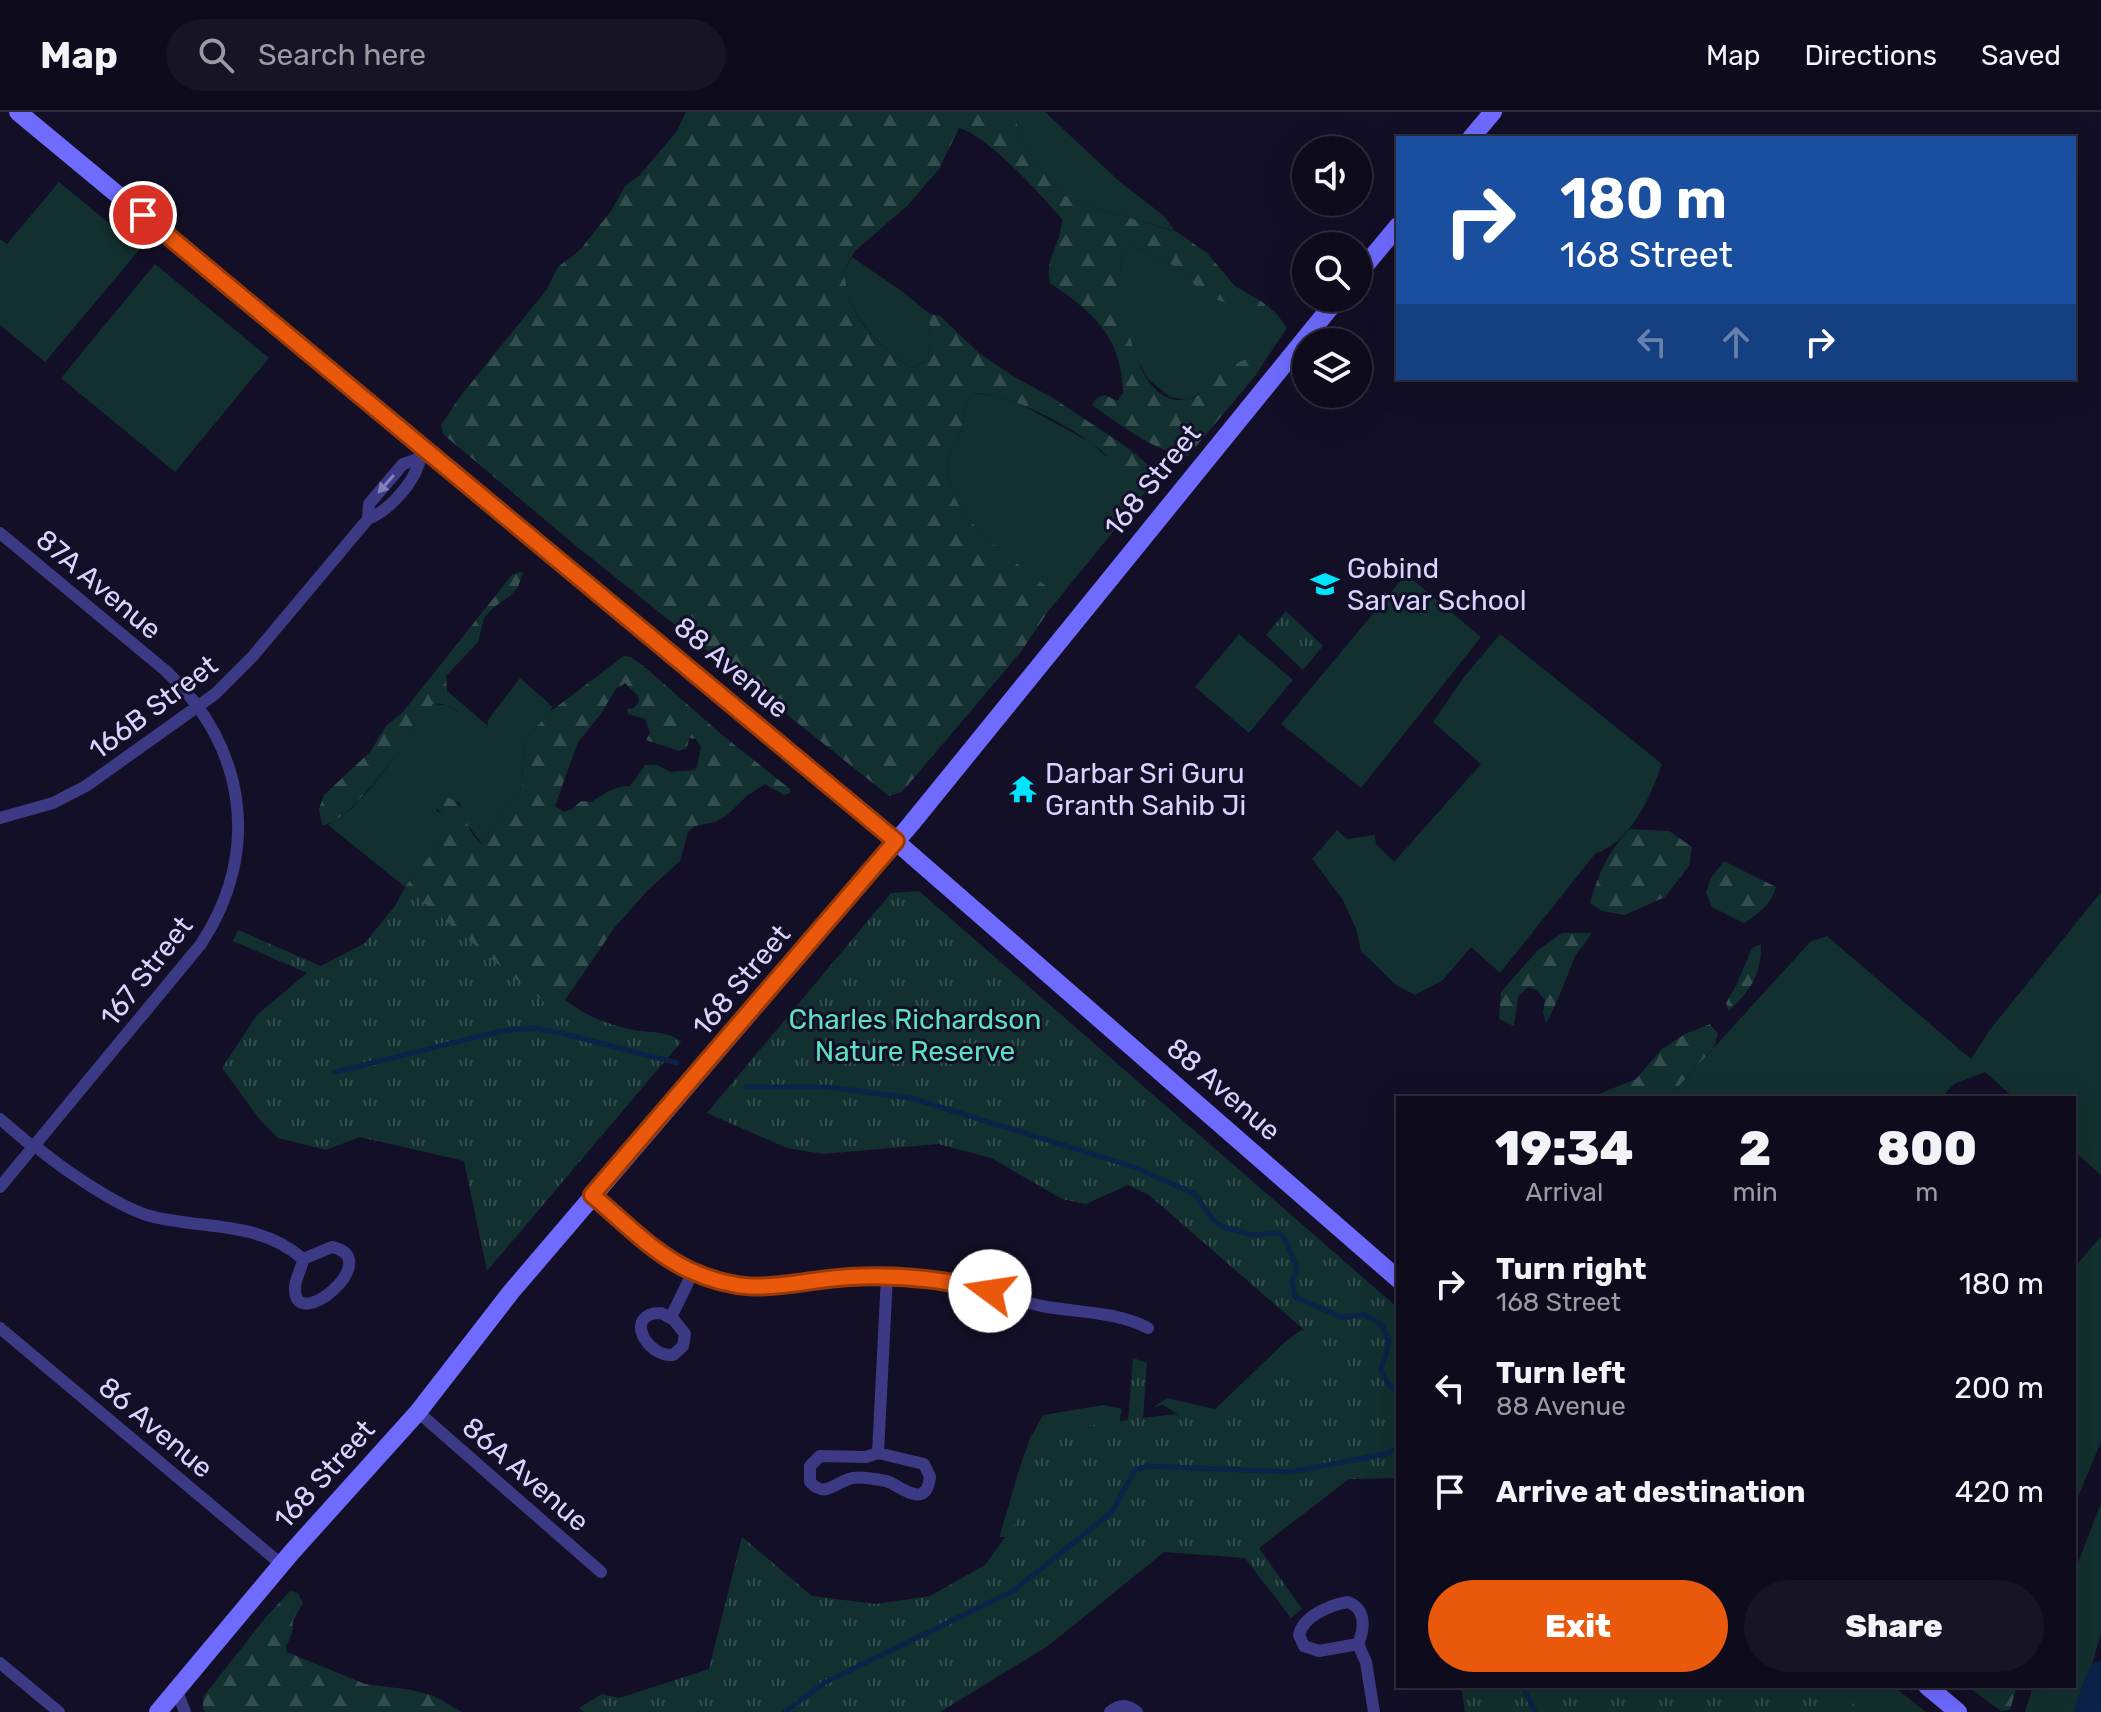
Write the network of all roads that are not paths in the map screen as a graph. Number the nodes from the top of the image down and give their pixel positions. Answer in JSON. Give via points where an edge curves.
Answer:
{"nodes":[{"id":1,"x":18,"y":112,"type":"edge"},
{"id":2,"x":1493,"y":112,"type":"edge"},
{"id":3,"x":1473,"y":136,"type":"edge"},
{"id":4,"x":1396,"y":228,"type":"edge"},
{"id":5,"x":1372,"y":257,"type":"edge"},
{"id":6,"x":1327,"y":312,"type":"edge"},
{"id":7,"x":422,"y":454,"type":"junction"},
{"id":8,"x":368,"y":519,"type":"junction"},
{"id":9,"x":0,"y":533,"type":"edge"},
{"id":10,"x":198,"y":707,"type":"junction"},
{"id":11,"x":0,"y":818,"type":"edge"},
{"id":12,"x":896,"y":841,"type":"junction"},
{"id":13,"x":0,"y":1119,"type":"edge"},
{"id":14,"x":34,"y":1146,"type":"junction"},
{"id":15,"x":0,"y":1187,"type":"edge"},
{"id":16,"x":592,"y":1195,"type":"junction"},
{"id":17,"x":303,"y":1259,"type":"junction"},
{"id":18,"x":693,"y":1272,"type":"junction"},
{"id":19,"x":887,"y":1276,"type":"junction"},
{"id":20,"x":1396,"y":1277,"type":"edge"},
{"id":21,"x":671,"y":1317,"type":"dead end"},
{"id":22,"x":0,"y":1328,"type":"edge"},
{"id":23,"x":1148,"y":1328,"type":"dead end"},
{"id":24,"x":418,"y":1412,"type":"junction"},
{"id":25,"x":878,"y":1453,"type":"junction"},
{"id":26,"x":281,"y":1564,"type":"junction"},
{"id":27,"x":601,"y":1572,"type":"dead end"},
{"id":28,"x":1358,"y":1644,"type":"junction"},
{"id":29,"x":0,"y":1663,"type":"edge"},
{"id":30,"x":1929,"y":1688,"type":"edge"},
{"id":31,"x":176,"y":1689,"type":"junction"},
{"id":32,"x":59,"y":1712,"type":"edge"},
{"id":33,"x":158,"y":1712,"type":"edge"},
{"id":34,"x":185,"y":1712,"type":"edge"},
{"id":35,"x":1110,"y":1712,"type":"edge"},
{"id":36,"x":1137,"y":1712,"type":"edge"},
{"id":37,"x":1374,"y":1712,"type":"edge"},
{"id":38,"x":1958,"y":1712,"type":"edge"}],
"edges":[{"from":1,"to":7,"type":"main road","name":"88 Avenue"},
{"from":2,"to":3,"type":"main road"},
{"from":4,"to":5,"type":"main road"},
{"from":6,"to":12,"type":"main road","name":"168 Street"},
{"from":7,"to":8,"type":"street","name":"166B Street","via":[[414,474],[383,513]]},
{"from":7,"to":8,"type":"street","name":"166B Street","one_way":true,"via":[[403,464],[369,504]]},
{"from":7,"to":12,"type":"main road","name":"88 Avenue"},
{"from":8,"to":10,"type":"street","name":"166B Street","via":[[253,656]]},
{"from":9,"to":10,"type":"street","name":"87A Avenue","via":[[166,671]]},
{"from":10,"to":11,"type":"street","name":"166B Street","via":[[76,792]]},
{"from":10,"to":14,"type":"street","name":"167 Street","via":[[225,753],[237,803],[237,853],[227,895],[191,958]]},
{"from":12,"to":16,"type":"main road","name":"168 Street"},
{"from":12,"to":20,"type":"main road","name":"88 Avenue"},
{"from":13,"to":14,"type":"street"},
{"from":14,"to":15,"type":"street","name":"167 Street"},
{"from":14,"to":17,"type":"street","via":[[142,1213],[257,1233]]},
{"from":16,"to":18,"type":"street","via":[[654,1248]]},
{"from":16,"to":24,"type":"main road","name":"168 Street"},
{"from":17,"to":17,"type":"street","via":[[295,1292],[309,1305],[326,1296],[349,1265],[346,1254],[332,1247]]},
{"from":18,"to":19,"type":"street","via":[[759,1288]]},
{"from":18,"to":21,"type":"street"},
{"from":19,"to":23,"type":"street","via":[[956,1282],[1040,1306],[1125,1318]]},
{"from":19,"to":25,"type":"street"},
{"from":22,"to":26,"type":"street","name":"86 Avenue"},
{"from":24,"to":26,"type":"main road","name":"168 Street"},
{"from":24,"to":27,"type":"street","name":"86A Avenue"},
{"from":25,"to":25,"type":"street","via":[[924,1464],[930,1477],[927,1487],[912,1495],[889,1482],[855,1478],[823,1490],[810,1482],[810,1466],[820,1456]]},
{"from":26,"to":31,"type":"main road","name":"168 Street"},
{"from":28,"to":28,"type":"street","via":[[1363,1616],[1352,1603],[1322,1611],[1300,1629],[1303,1644],[1314,1651]]},
{"from":28,"to":37,"type":"street"},
{"from":29,"to":32,"type":"street"},
{"from":30,"to":38,"type":"main road"},
{"from":31,"to":33,"type":"main road","name":"168 Street"},
{"from":31,"to":34,"type":"street"},
{"from":35,"to":36,"type":"street","via":[[1125,1706]]}]}
